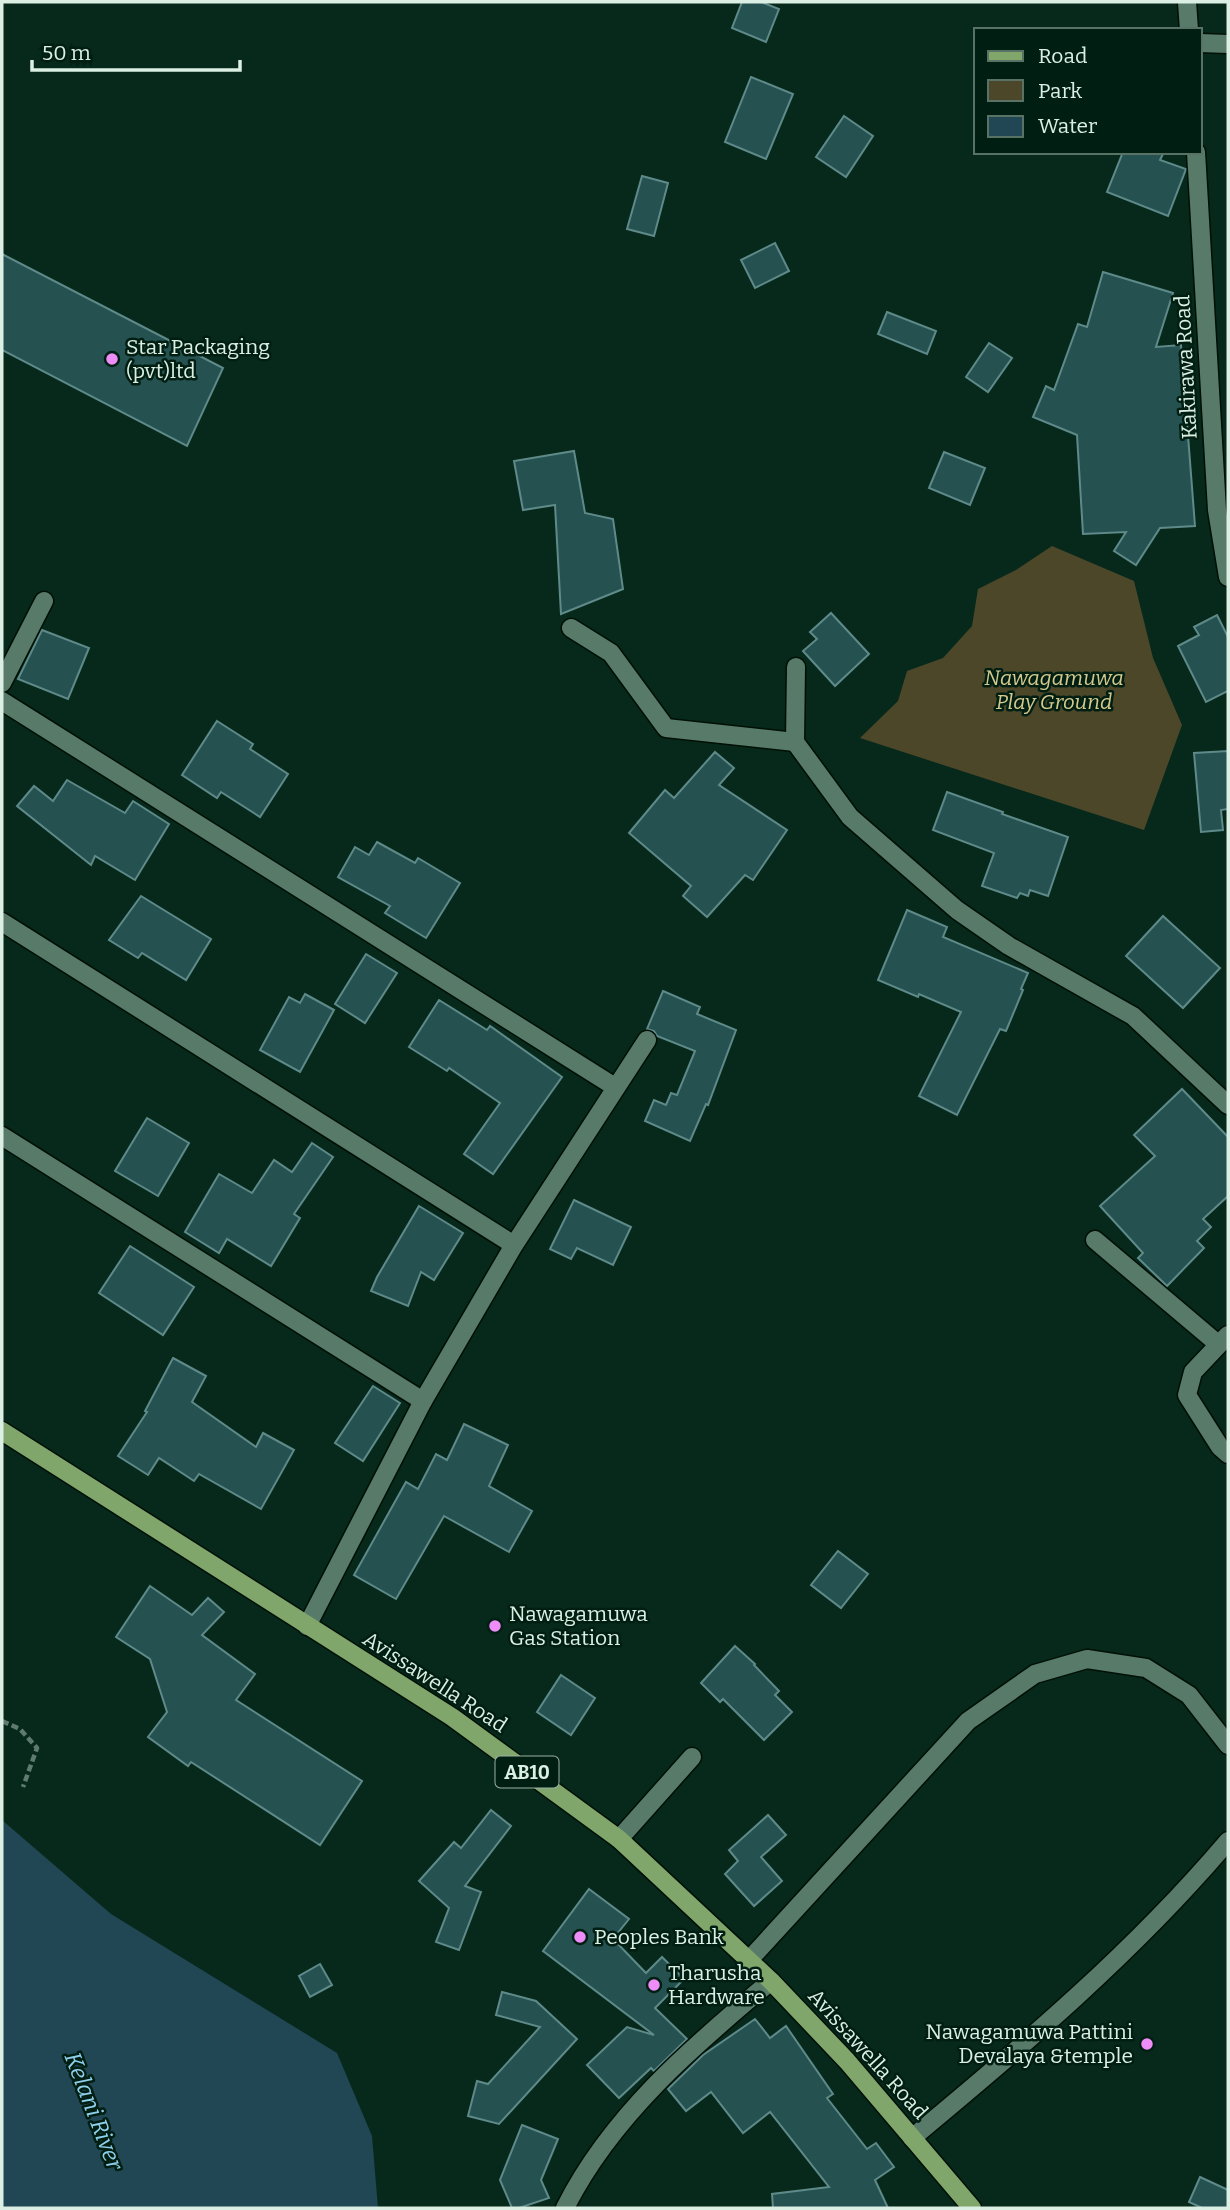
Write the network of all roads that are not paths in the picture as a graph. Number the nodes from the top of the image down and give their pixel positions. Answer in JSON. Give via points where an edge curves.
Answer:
{"nodes":[{"id":1,"x":1187,"y":2,"type":"edge"},
{"id":2,"x":1189,"y":28,"type":"edge"},
{"id":3,"x":1202,"y":43,"type":"edge"},
{"id":4,"x":1228,"y":44,"type":"edge"},
{"id":5,"x":1196,"y":154,"type":"edge"},
{"id":6,"x":1222,"y":510,"type":"edge"},
{"id":7,"x":1228,"y":577,"type":"edge"},
{"id":8,"x":44,"y":601,"type":"dead end"},
{"id":9,"x":570,"y":628,"type":"dead end"},
{"id":10,"x":796,"y":667,"type":"dead end"},
{"id":11,"x":2,"y":683,"type":"edge"},
{"id":12,"x":2,"y":701,"type":"edge"},
{"id":13,"x":795,"y":742,"type":"junction"},
{"id":14,"x":2,"y":922,"type":"edge"},
{"id":15,"x":647,"y":1040,"type":"dead end"},
{"id":16,"x":615,"y":1087,"type":"junction"},
{"id":17,"x":1228,"y":1105,"type":"edge"},
{"id":18,"x":2,"y":1136,"type":"edge"},
{"id":19,"x":1095,"y":1240,"type":"dead end"},
{"id":20,"x":514,"y":1245,"type":"junction"},
{"id":21,"x":1223,"y":1340,"type":"edge"},
{"id":22,"x":423,"y":1401,"type":"junction"},
{"id":23,"x":2,"y":1431,"type":"edge"},
{"id":24,"x":1228,"y":1454,"type":"edge"},
{"id":25,"x":307,"y":1626,"type":"junction"},
{"id":26,"x":1228,"y":1745,"type":"edge"},
{"id":27,"x":692,"y":1757,"type":"dead end"},
{"id":28,"x":619,"y":1839,"type":"junction"},
{"id":29,"x":1228,"y":1841,"type":"edge"},
{"id":30,"x":750,"y":1959,"type":"junction"},
{"id":31,"x":771,"y":1981,"type":"junction"},
{"id":32,"x":912,"y":2138,"type":"junction"},
{"id":33,"x":565,"y":2208,"type":"edge"},
{"id":34,"x":972,"y":2208,"type":"edge"}],
"edges":[{"from":1,"to":2,"type":"street"},
{"from":3,"to":4,"type":"street"},
{"from":5,"to":6,"type":"street","name":"Kakirawa Road"},
{"from":6,"to":7,"type":"street","name":"Kakirawa Road"},
{"from":8,"to":11,"type":"street"},
{"from":9,"to":13,"type":"street","via":[[611,653],[666,728]]},
{"from":10,"to":13,"type":"street"},
{"from":12,"to":16,"type":"street"},
{"from":13,"to":17,"type":"street","via":[[850,817],[957,911],[1133,1016]]},
{"from":14,"to":20,"type":"street"},
{"from":15,"to":16,"type":"street"},
{"from":16,"to":20,"type":"street"},
{"from":18,"to":22,"type":"street"},
{"from":19,"to":21,"type":"street"},
{"from":20,"to":22,"type":"street"},
{"from":21,"to":24,"type":"street","via":[[1193,1372],[1187,1395]]},
{"from":22,"to":25,"type":"street"},
{"from":23,"to":25,"type":"main road","name":"Avissawella Road","number":"AB10"},
{"from":25,"to":28,"type":"main road","name":"Avissawella Road","number":"AB10","via":[[452,1717]]},
{"from":26,"to":30,"type":"street","via":[[1189,1695],[1146,1668],[1087,1659],[1035,1674],[968,1721]]},
{"from":27,"to":28,"type":"street"},
{"from":28,"to":30,"type":"main road","name":"Avissawella Road","number":"AB10"},
{"from":29,"to":32,"type":"street","via":[[1089,1987]]},
{"from":30,"to":31,"type":"main road","name":"Avissawella Road","number":"AB10"},
{"from":31,"to":32,"type":"main road","name":"Avissawella Road","number":"AB10"},
{"from":31,"to":33,"type":"street","via":[[710,2032],[627,2115],[577,2183]]},
{"from":32,"to":34,"type":"main road","name":"Avissawella Road","number":"AB10"}]}
